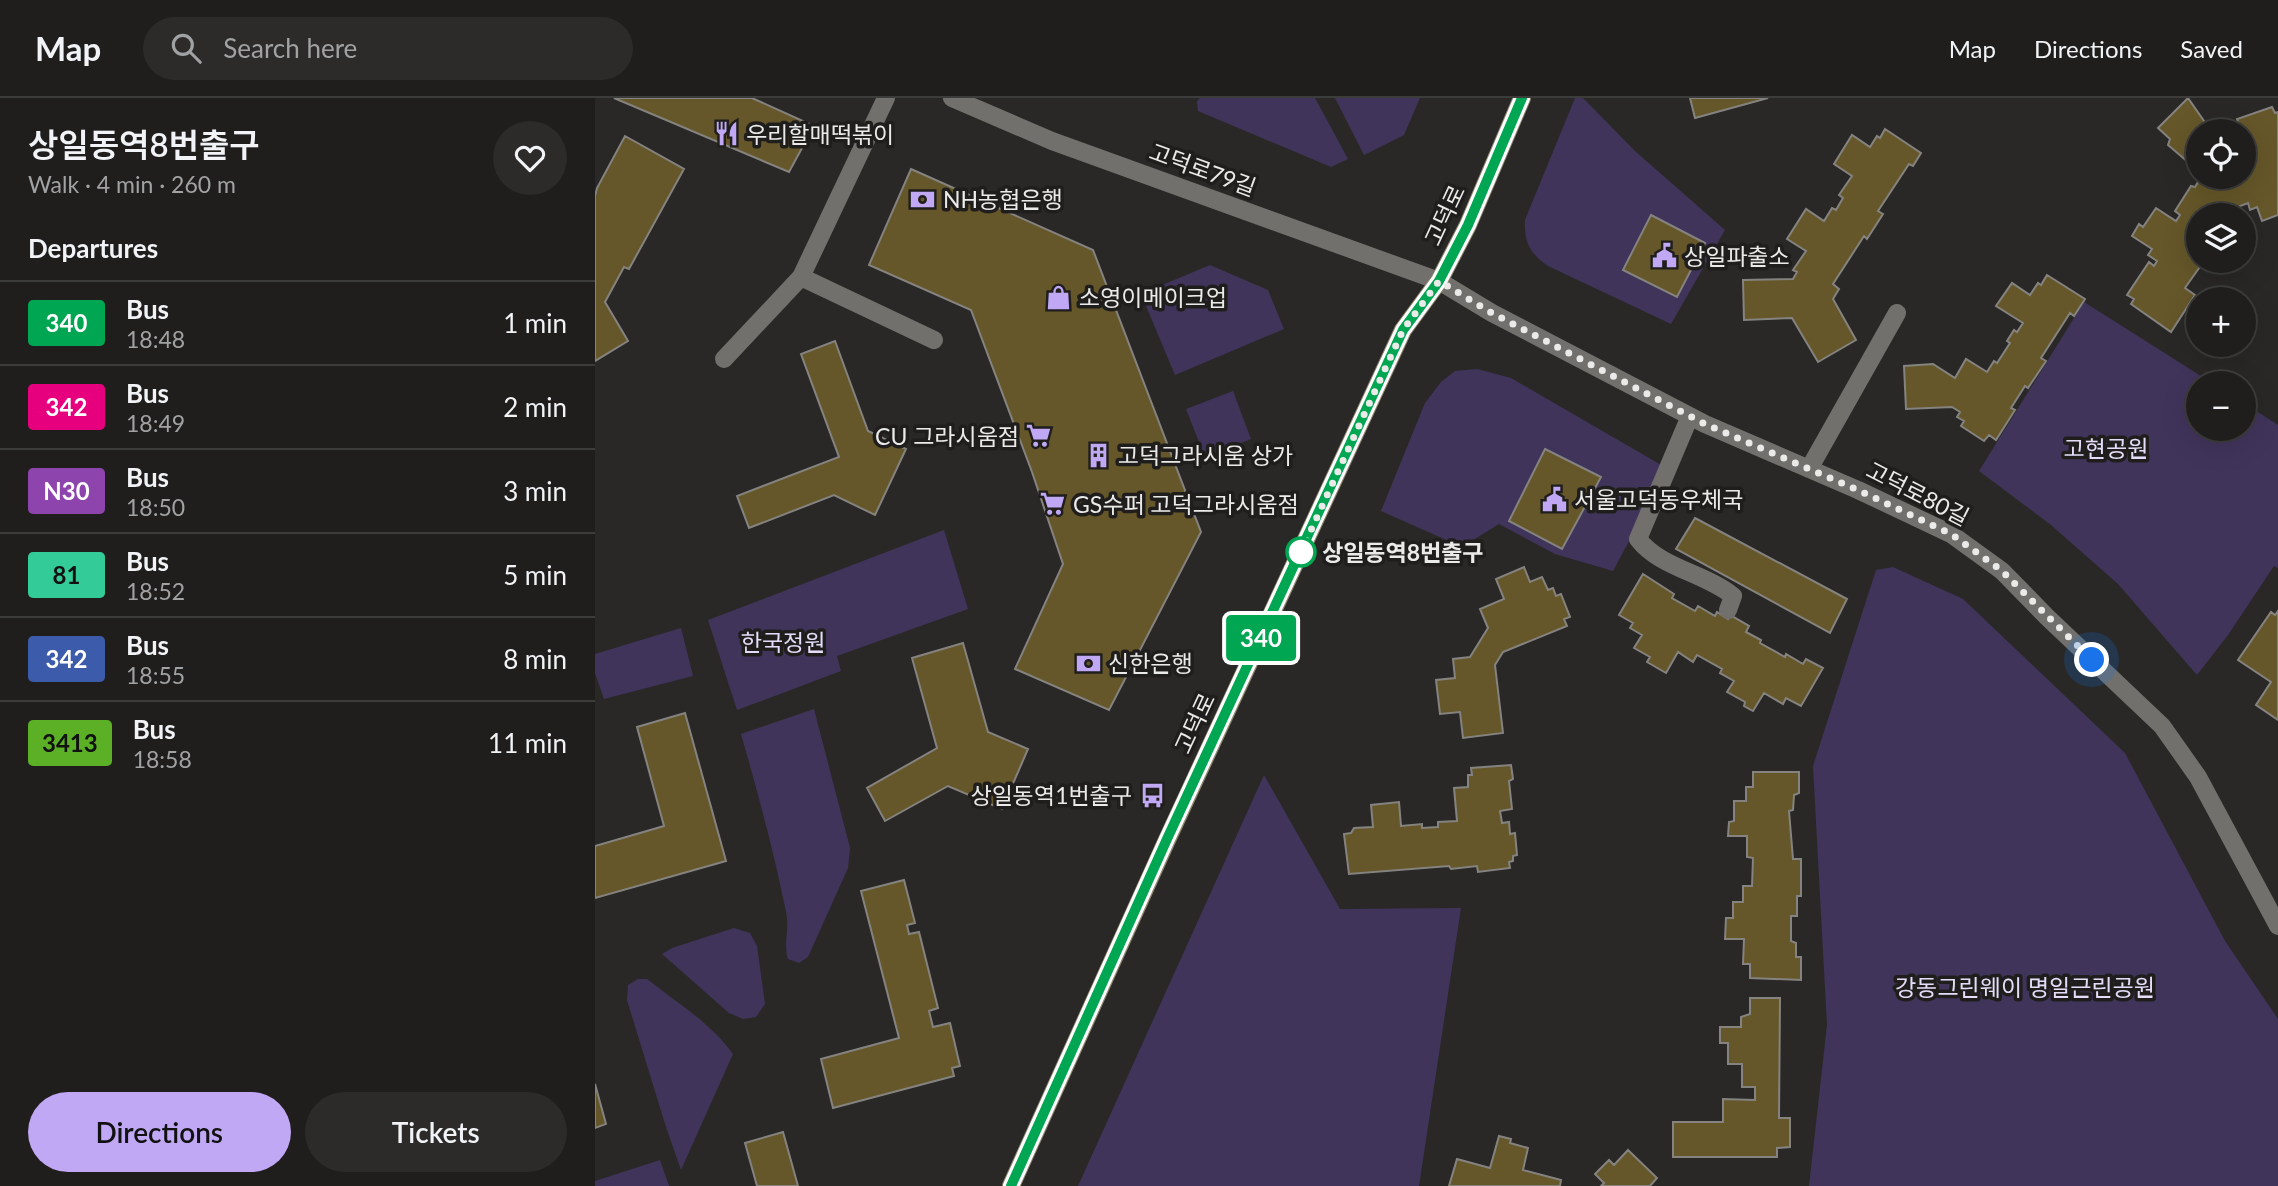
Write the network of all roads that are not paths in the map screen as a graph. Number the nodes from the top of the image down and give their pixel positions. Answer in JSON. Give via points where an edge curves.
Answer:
{"nodes":[{"id":1,"x":886,"y":98,"type":"edge"},
{"id":2,"x":952,"y":98,"type":"edge"},
{"id":3,"x":1522,"y":98,"type":"edge"},
{"id":4,"x":801,"y":277,"type":"junction"},
{"id":5,"x":1439,"y":281,"type":"junction"},
{"id":6,"x":1897,"y":313,"type":"dead end"},
{"id":7,"x":934,"y":340,"type":"dead end"},
{"id":8,"x":724,"y":359,"type":"dead end"},
{"id":9,"x":1690,"y":416,"type":"junction"},
{"id":10,"x":1809,"y":468,"type":"junction"},
{"id":11,"x":1728,"y":610,"type":"dead end"},
{"id":12,"x":2278,"y":926,"type":"edge"},
{"id":13,"x":1011,"y":1186,"type":"edge"}],
"edges":[{"from":1,"to":4,"type":"street"},
{"from":2,"to":5,"type":"street","name":"고덕로79길","via":[[1052,141]]},
{"from":3,"to":5,"type":"main road","name":"고덕로"},
{"from":4,"to":7,"type":"street"},
{"from":4,"to":8,"type":"street"},
{"from":5,"to":9,"type":"street","name":"고덕로80길"},
{"from":5,"to":13,"type":"main road","name":"고덕로","via":[[1403,330]]},
{"from":6,"to":10,"type":"street"},
{"from":9,"to":10,"type":"street","name":"고덕로80길"},
{"from":9,"to":11,"type":"street","via":[[1638,539],[1648,551],[1721,586],[1733,596]]},
{"from":10,"to":12,"type":"street","name":"고덕로80길","via":[[1951,534],[2001,570],[2162,726],[2198,777]]}]}
